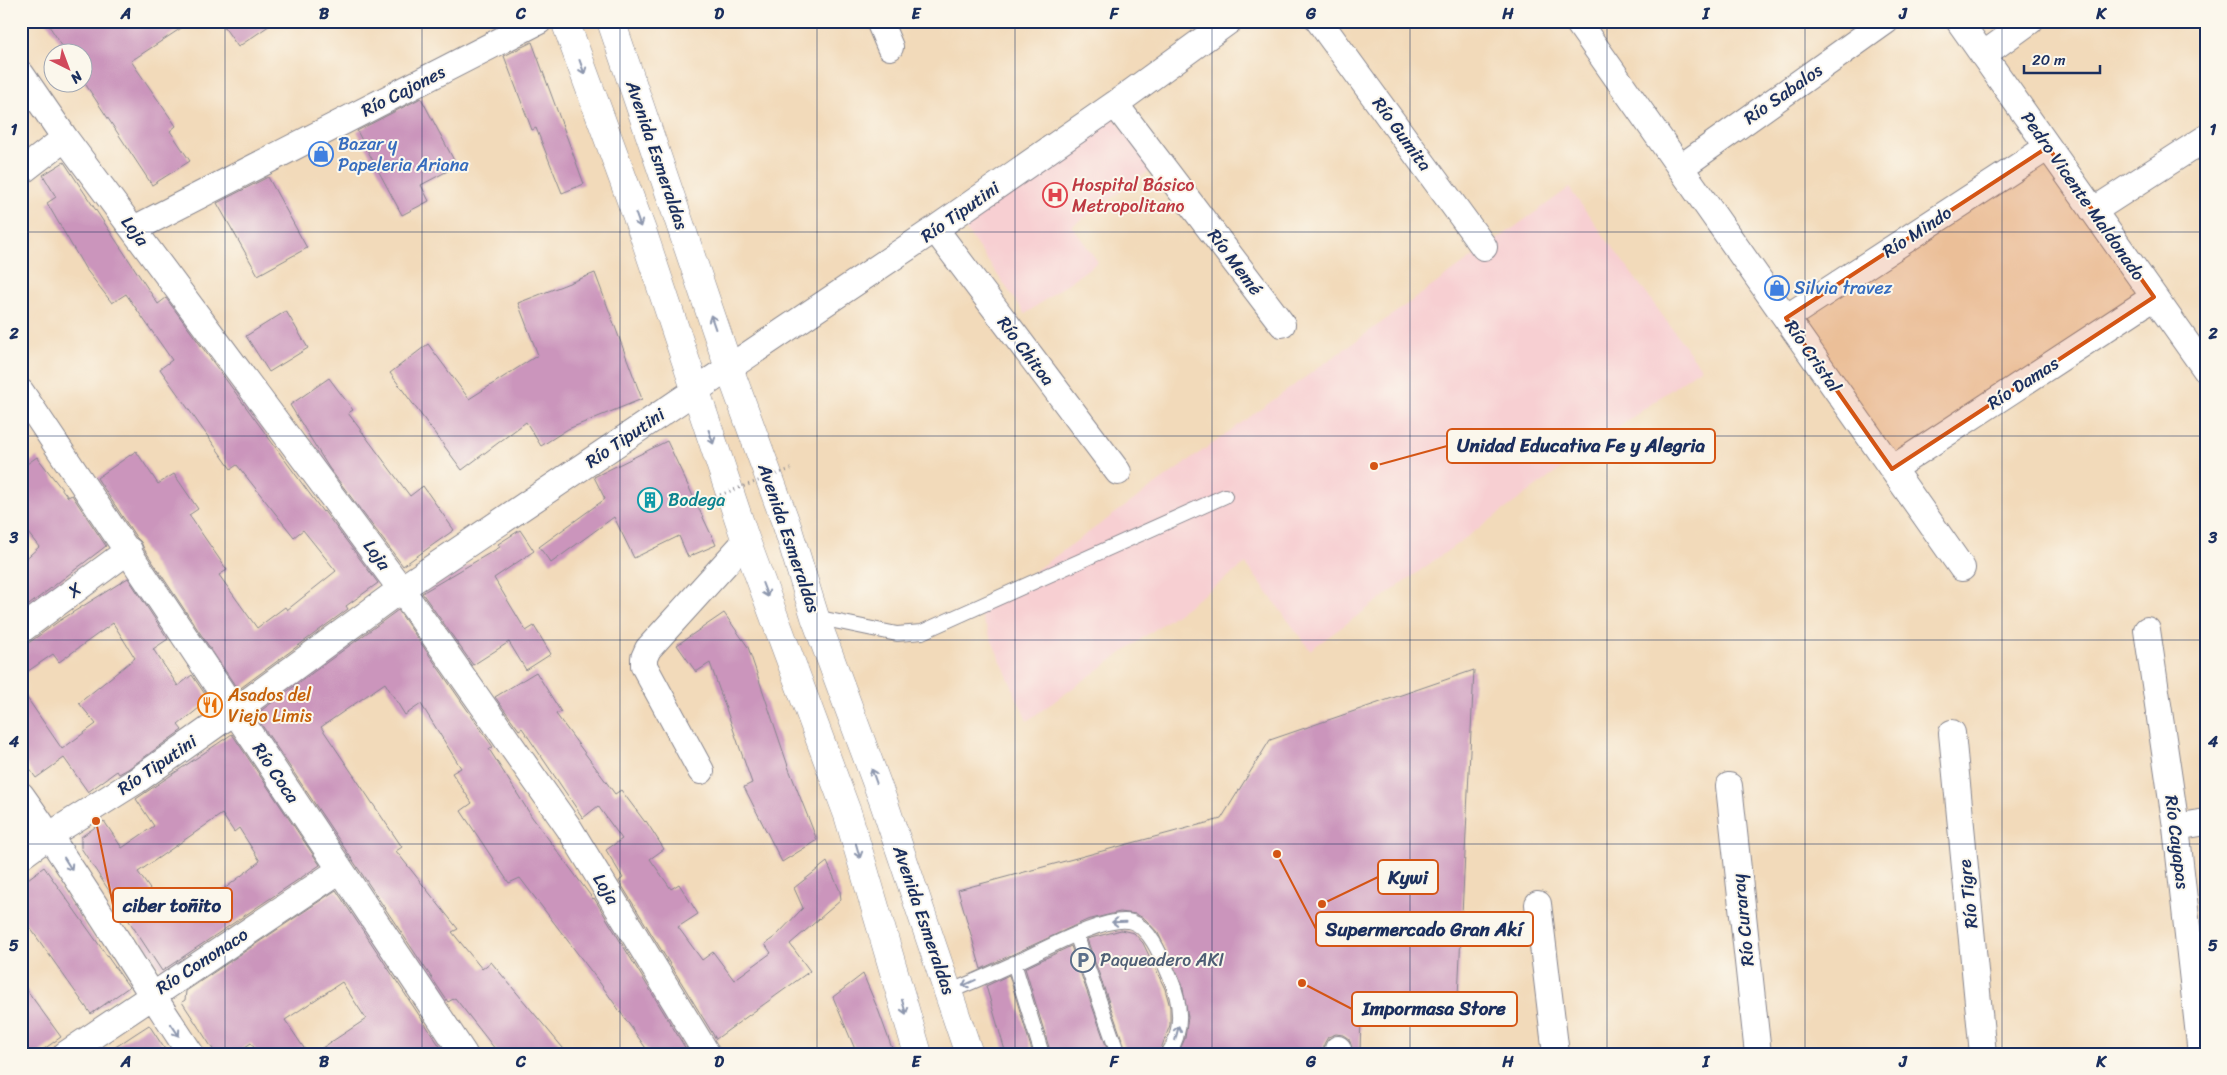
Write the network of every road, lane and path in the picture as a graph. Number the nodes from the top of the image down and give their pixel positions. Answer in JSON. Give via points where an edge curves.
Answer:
{"nodes":[{"id":1,"x":539,"y":21,"type":"edge"},
{"id":2,"x":565,"y":21,"type":"edge"},
{"id":3,"x":612,"y":21,"type":"edge"},
{"id":4,"x":879,"y":21,"type":"edge"},
{"id":5,"x":1229,"y":21,"type":"edge"},
{"id":6,"x":1319,"y":21,"type":"edge"},
{"id":7,"x":1577,"y":21,"type":"edge"},
{"id":8,"x":1886,"y":21,"type":"edge"},
{"id":9,"x":1959,"y":21,"type":"edge"},
{"id":10,"x":2030,"y":21,"type":"edge"},
{"id":11,"x":890,"y":47,"type":"dead end"},
{"id":12,"x":1983,"y":55,"type":"junction"},
{"id":13,"x":21,"y":74,"type":"edge"},
{"id":14,"x":1115,"y":104,"type":"junction"},
{"id":15,"x":66,"y":138,"type":"junction"},
{"id":16,"x":2206,"y":138,"type":"edge"},
{"id":17,"x":2048,"y":147,"type":"junction"},
{"id":18,"x":1680,"y":168,"type":"junction"},
{"id":19,"x":21,"y":172,"type":"edge"},
{"id":20,"x":2093,"y":211,"type":"junction"},
{"id":21,"x":134,"y":229,"type":"junction"},
{"id":22,"x":935,"y":229,"type":"junction"},
{"id":23,"x":1484,"y":247,"type":"dead end"},
{"id":24,"x":2154,"y":297,"type":"junction"},
{"id":25,"x":1786,"y":318,"type":"junction"},
{"id":26,"x":1282,"y":324,"type":"dead end"},
{"id":27,"x":729,"y":368,"type":"junction"},
{"id":28,"x":2206,"y":370,"type":"edge"},
{"id":29,"x":695,"y":391,"type":"junction"},
{"id":30,"x":21,"y":392,"type":"edge"},
{"id":31,"x":791,"y":469,"type":"dead end"},
{"id":32,"x":1892,"y":469,"type":"junction"},
{"id":33,"x":1118,"y":472,"type":"dead end"},
{"id":34,"x":1225,"y":496,"type":"dead end"},
{"id":35,"x":706,"y":500,"type":"dead end"},
{"id":36,"x":746,"y":541,"type":"junction"},
{"id":37,"x":129,"y":550,"type":"junction"},
{"id":38,"x":1962,"y":568,"type":"dead end"},
{"id":39,"x":401,"y":589,"type":"junction"},
{"id":40,"x":815,"y":617,"type":"junction"},
{"id":41,"x":21,"y":630,"type":"edge"},
{"id":42,"x":2147,"y":630,"type":"dead end"},
{"id":43,"x":234,"y":711,"type":"junction"},
{"id":44,"x":1952,"y":733,"type":"dead end"},
{"id":45,"x":701,"y":771,"type":"dead end"},
{"id":46,"x":1729,"y":786,"type":"dead end"},
{"id":47,"x":21,"y":795,"type":"edge"},
{"id":48,"x":884,"y":803,"type":"junction"},
{"id":49,"x":848,"y":816,"type":"junction"},
{"id":50,"x":2206,"y":822,"type":"edge"},
{"id":51,"x":2176,"y":827,"type":"junction"},
{"id":52,"x":50,"y":835,"type":"junction"},
{"id":53,"x":21,"y":856,"type":"edge"},
{"id":54,"x":340,"y":870,"type":"junction"},
{"id":55,"x":1538,"y":904,"type":"dead end"},
{"id":56,"x":1076,"y":934,"type":"junction"},
{"id":57,"x":1014,"y":964,"type":"junction"},
{"id":58,"x":948,"y":992,"type":"junction"},
{"id":59,"x":151,"y":995,"type":"junction"},
{"id":60,"x":454,"y":1050,"type":"edge"},
{"id":61,"x":66,"y":1054,"type":"edge"},
{"id":62,"x":191,"y":1054,"type":"edge"},
{"id":63,"x":707,"y":1054,"type":"edge"},
{"id":64,"x":918,"y":1054,"type":"edge"},
{"id":65,"x":969,"y":1054,"type":"edge"},
{"id":66,"x":1042,"y":1054,"type":"edge"},
{"id":67,"x":1118,"y":1054,"type":"edge"},
{"id":68,"x":1168,"y":1054,"type":"edge"},
{"id":69,"x":1556,"y":1054,"type":"edge"},
{"id":70,"x":1758,"y":1054,"type":"edge"},
{"id":71,"x":1983,"y":1054,"type":"edge"},
{"id":72,"x":2201,"y":1054,"type":"edge"}],
"edges":[{"from":1,"to":21,"type":"street","name":"Río Cajones"},
{"from":2,"to":29,"type":"main road","one_way":true,"via":[[644,236]]},
{"from":27,"to":3,"type":"main road","name":"Avenida Esmeraldas","one_way":true},
{"from":4,"to":11,"type":"street"},
{"from":5,"to":14,"type":"street","name":"Río Tiputini"},
{"from":6,"to":23,"type":"street","name":"Río Gumita"},
{"from":7,"to":18,"type":"street","name":"Río Cristal"},
{"from":8,"to":18,"type":"street","name":"Río Sabalos"},
{"from":9,"to":12,"type":"street","name":"Pedro Vicente Maldonado"},
{"from":10,"to":12,"type":"street"},
{"from":12,"to":17,"type":"street","name":"Pedro Vicente Maldonado"},
{"from":13,"to":15,"type":"street","name":"Loja"},
{"from":14,"to":22,"type":"street","name":"Río Tiputini"},
{"from":14,"to":26,"type":"street","name":"Río Memé"},
{"from":15,"to":19,"type":"street"},
{"from":15,"to":21,"type":"street","name":"Loja"},
{"from":16,"to":20,"type":"street"},
{"from":17,"to":20,"type":"street","name":"Pedro Vicente Maldonado"},
{"from":17,"to":25,"type":"street","name":"Río Mindo"},
{"from":18,"to":25,"type":"street","name":"Río Cristal"},
{"from":20,"to":24,"type":"street","name":"Pedro Vicente Maldonado"},
{"from":21,"to":39,"type":"street","name":"Loja"},
{"from":22,"to":27,"type":"street","name":"Río Tiputini"},
{"from":22,"to":33,"type":"street","name":"Río Chitoa"},
{"from":24,"to":28,"type":"street","name":"Pedro Vicente Maldonado"},
{"from":24,"to":32,"type":"street","name":"Río Damas"},
{"from":25,"to":32,"type":"street","name":"Río Cristal"},
{"from":27,"to":29,"type":"street","name":"Río Tiputini"},
{"from":27,"to":40,"type":"main road","name":"Avenida Esmeraldas"},
{"from":29,"to":36,"type":"main road","one_way":true},
{"from":29,"to":39,"type":"street","name":"Río Tiputini"},
{"from":30,"to":37,"type":"street","name":"Río Coca"},
{"from":31,"to":35,"type":"path","bridge":true},
{"from":32,"to":38,"type":"street","name":"Río Cristal"},
{"from":34,"to":40,"type":"lane","via":[[922,632],[897,634]]},
{"from":36,"to":45,"type":"street","via":[[648,649],[644,658],[644,666]]},
{"from":36,"to":49,"type":"main road","one_way":true},
{"from":37,"to":41,"type":"street","name":"X"},
{"from":37,"to":43,"type":"street","name":"Río Coca"},
{"from":39,"to":43,"type":"street","name":"Río Tiputini"},
{"from":39,"to":63,"type":"street","name":"Loja","via":[[569,828]]},
{"from":48,"to":40,"type":"main road","name":"Avenida Esmeraldas","one_way":true},
{"from":42,"to":51,"type":"street","name":"Río Cayapas"},
{"from":43,"to":52,"type":"street","name":"Río Tiputini","via":[[136,781]]},
{"from":43,"to":54,"type":"street","name":"Río Coca"},
{"from":44,"to":71,"type":"street","name":"Río Tigre"},
{"from":46,"to":70,"type":"street","name":"Río Curaray"},
{"from":47,"to":52,"type":"street"},
{"from":48,"to":49,"type":"main road"},
{"from":48,"to":58,"type":"main road","name":"Avenida Esmeraldas"},
{"from":49,"to":64,"type":"main road","one_way":true},
{"from":50,"to":51,"type":"street"},
{"from":51,"to":72,"type":"street","name":"Río Cayapas"},
{"from":52,"to":53,"type":"street","name":"Río Tiputini"},
{"from":52,"to":59,"type":"street","one_way":true},
{"from":54,"to":59,"type":"street","name":"Río Cononaco"},
{"from":54,"to":60,"type":"street","name":"Río Coca"},
{"from":55,"to":69,"type":"street"},
{"from":56,"to":57,"type":"lane"},
{"from":56,"to":67,"type":"lane"},
{"from":68,"to":56,"type":"lane","one_way":true,"via":[[1179,1028],[1179,1010],[1172,981],[1157,947],[1132,922],[1115,921]]},
{"from":57,"to":58,"type":"lane","one_way":true},
{"from":57,"to":66,"type":"lane"},
{"from":58,"to":65,"type":"main road","name":"Avenida Esmeraldas"},
{"from":59,"to":61,"type":"street","name":"Río Cononaco"},
{"from":59,"to":62,"type":"street","one_way":true}]}
